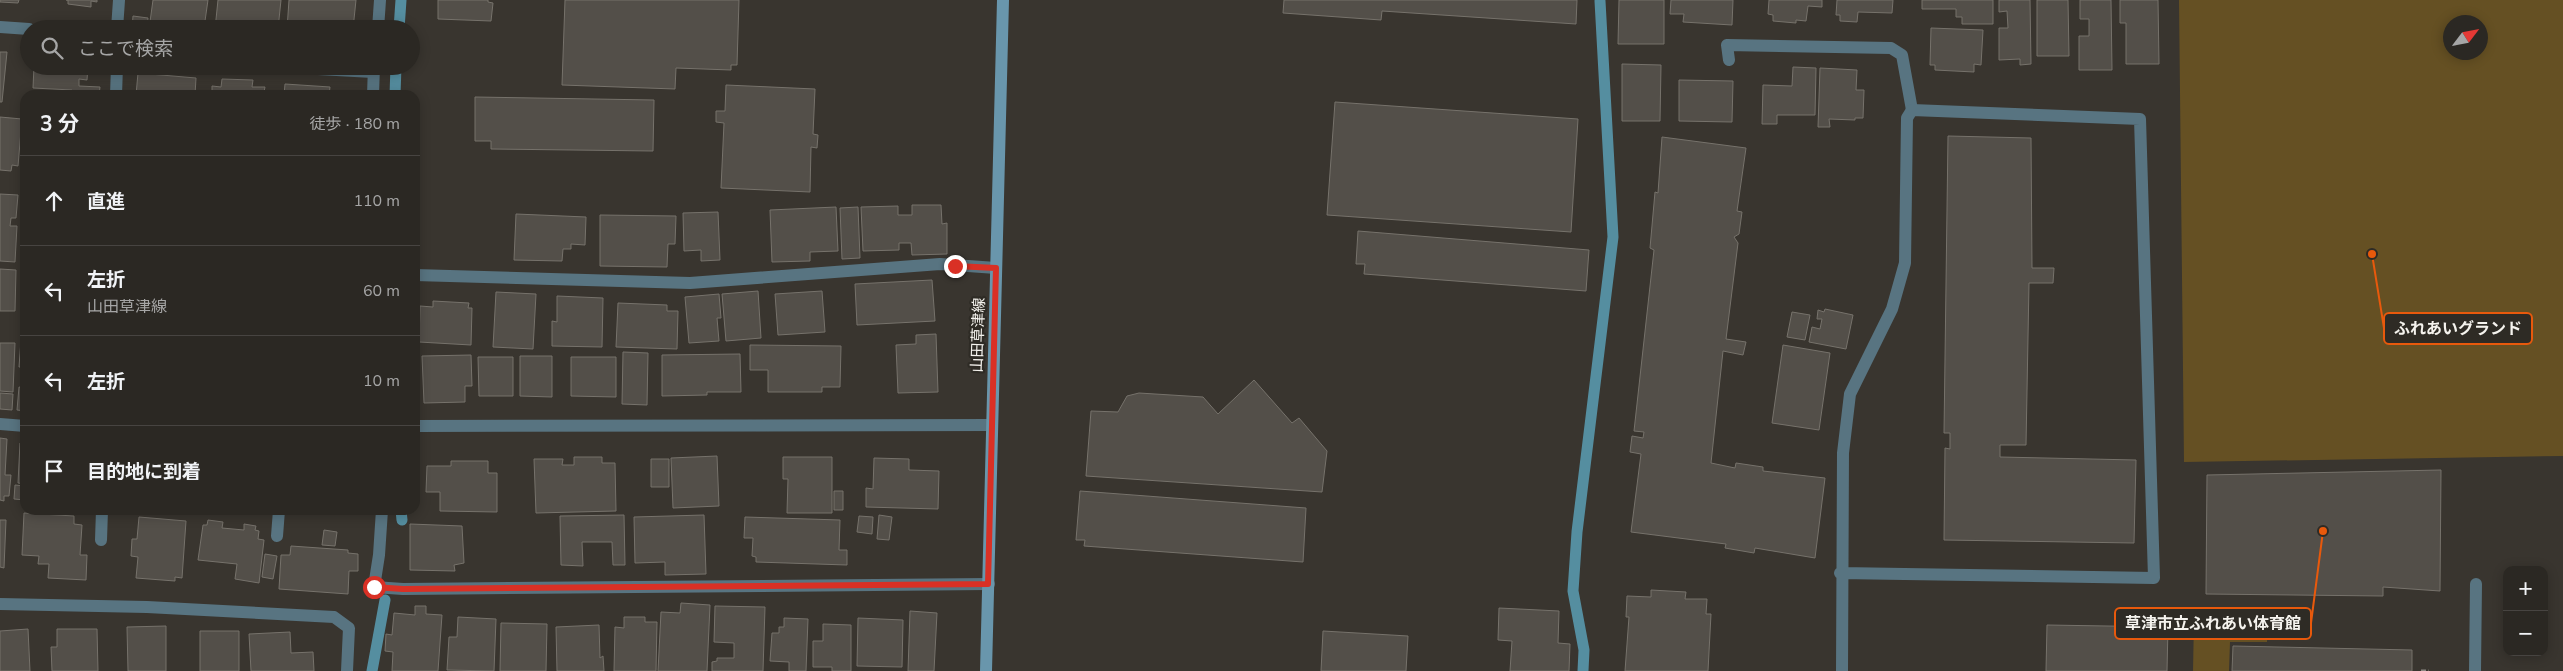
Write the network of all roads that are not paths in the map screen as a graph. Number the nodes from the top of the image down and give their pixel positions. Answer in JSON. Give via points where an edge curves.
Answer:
{"nodes":[{"id":1,"x":119,"y":0,"type":"edge"},
{"id":2,"x":380,"y":0,"type":"edge"},
{"id":3,"x":1003,"y":0,"type":"edge"},
{"id":4,"x":118,"y":20,"type":"edge"},
{"id":5,"x":379,"y":20,"type":"edge"},
{"id":6,"x":0,"y":27,"type":"edge"},
{"id":7,"x":20,"y":28,"type":"edge"},
{"id":8,"x":1729,"y":60,"type":"dead end"},
{"id":9,"x":117,"y":75,"type":"edge"},
{"id":10,"x":374,"y":75,"type":"edge"},
{"id":11,"x":116,"y":90,"type":"edge"},
{"id":12,"x":374,"y":90,"type":"edge"},
{"id":13,"x":1912,"y":110,"type":"junction"},
{"id":14,"x":996,"y":268,"type":"junction"},
{"id":15,"x":420,"y":276,"type":"edge"},
{"id":16,"x":0,"y":424,"type":"edge"},
{"id":17,"x":992,"y":425,"type":"junction"},
{"id":18,"x":20,"y":426,"type":"edge"},
{"id":19,"x":420,"y":426,"type":"edge"},
{"id":20,"x":102,"y":515,"type":"edge"},
{"id":21,"x":279,"y":515,"type":"edge"},
{"id":22,"x":382,"y":515,"type":"edge"},
{"id":23,"x":277,"y":536,"type":"dead end"},
{"id":24,"x":101,"y":540,"type":"dead end"},
{"id":25,"x":1840,"y":573,"type":"junction"},
{"id":26,"x":988,"y":584,"type":"junction"},
{"id":27,"x":2476,"y":584,"type":"dead end"},
{"id":28,"x":0,"y":604,"type":"edge"},
{"id":29,"x":347,"y":671,"type":"edge"},
{"id":30,"x":986,"y":671,"type":"edge"},
{"id":31,"x":1842,"y":671,"type":"edge"},
{"id":32,"x":2475,"y":671,"type":"edge"}],
"edges":[{"from":1,"to":4,"type":"street"},
{"from":2,"to":5,"type":"street"},
{"from":3,"to":14,"type":"main road","name":"山田草津線"},
{"from":6,"to":7,"type":"street"},
{"from":8,"to":13,"type":"street","via":[[1727,45],[1890,48],[1902,55]]},
{"from":9,"to":11,"type":"street"},
{"from":10,"to":12,"type":"street"},
{"from":13,"to":25,"type":"street","via":[[1906,118],[1905,263],[1892,309],[1850,394],[1843,453]]},
{"from":13,"to":25,"type":"street","via":[[2140,119],[2154,578]]},
{"from":14,"to":15,"type":"street","via":[[940,264],[690,283]]},
{"from":14,"to":17,"type":"main road","name":"山田草津線"},
{"from":16,"to":18,"type":"street"},
{"from":17,"to":19,"type":"street"},
{"from":17,"to":26,"type":"main road","name":"山田草津線"},
{"from":20,"to":24,"type":"street"},
{"from":21,"to":23,"type":"street"},
{"from":22,"to":26,"type":"street","via":[[374,587]]},
{"from":25,"to":31,"type":"street"},
{"from":26,"to":30,"type":"main road","name":"山田草津線"},
{"from":27,"to":32,"type":"street"},
{"from":28,"to":29,"type":"street","via":[[334,616],[348,628]]}]}
